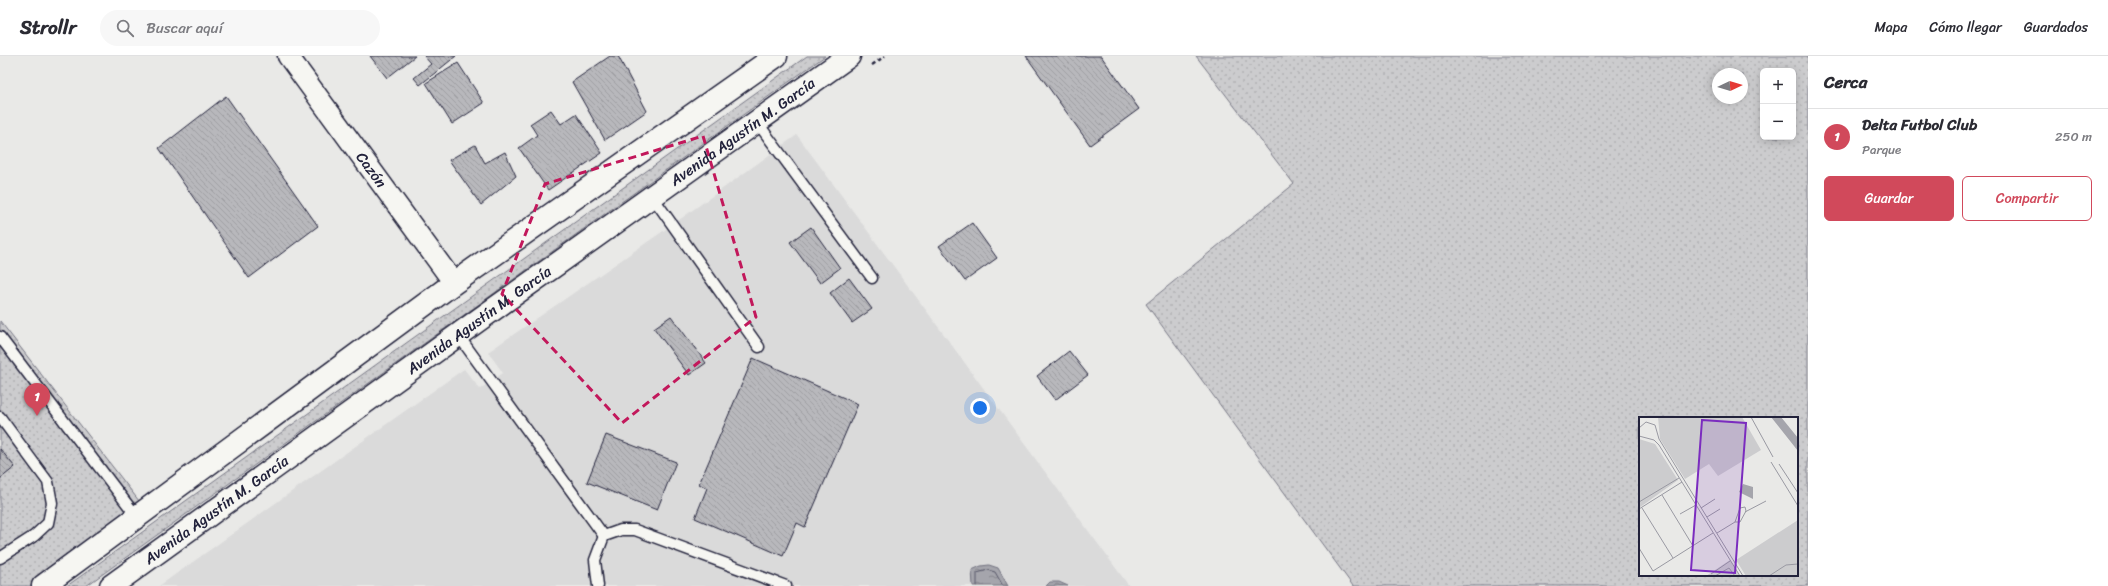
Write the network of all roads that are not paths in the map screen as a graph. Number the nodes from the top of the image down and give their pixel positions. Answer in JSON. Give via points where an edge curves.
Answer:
{"nodes":[{"id":1,"x":776,"y":56,"type":"edge"},
{"id":2,"x":849,"y":56,"type":"edge"},
{"id":3,"x":292,"y":57,"type":"edge"},
{"id":4,"x":757,"y":122,"type":"junction"},
{"id":5,"x":652,"y":196,"type":"junction"},
{"id":6,"x":872,"y":278,"type":"dead end"},
{"id":7,"x":454,"y":283,"type":"junction"},
{"id":8,"x":458,"y":335,"type":"junction"},
{"id":9,"x":0,"y":338,"type":"edge"},
{"id":10,"x":759,"y":347,"type":"dead end"},
{"id":11,"x":0,"y":417,"type":"edge"},
{"id":12,"x":136,"y":517,"type":"junction"},
{"id":13,"x":604,"y":536,"type":"junction"},
{"id":14,"x":0,"y":558,"type":"edge"},
{"id":15,"x":43,"y":586,"type":"edge"},
{"id":16,"x":111,"y":586,"type":"edge"},
{"id":17,"x":598,"y":586,"type":"edge"},
{"id":18,"x":786,"y":586,"type":"edge"}],
"edges":[{"from":1,"to":7,"type":"main road"},
{"from":2,"to":4,"type":"main road","name":"Avenida Agustín M. García"},
{"from":3,"to":7,"type":"street","name":"Cazón"},
{"from":4,"to":5,"type":"main road","name":"Avenida Agustín M. García"},
{"from":4,"to":6,"type":"lane"},
{"from":5,"to":8,"type":"main road","name":"Avenida Agustín M. García"},
{"from":5,"to":10,"type":"lane"},
{"from":7,"to":12,"type":"main road"},
{"from":8,"to":13,"type":"lane"},
{"from":8,"to":16,"type":"main road","name":"Avenida Agustín M. García"},
{"from":9,"to":12,"type":"lane"},
{"from":11,"to":14,"type":"lane","via":[[48,482],[52,503],[48,523],[34,536]]},
{"from":12,"to":15,"type":"main road"},
{"from":13,"to":17,"type":"lane","via":[[595,560]]},
{"from":13,"to":18,"type":"lane","via":[[621,530],[635,530]]}]}
